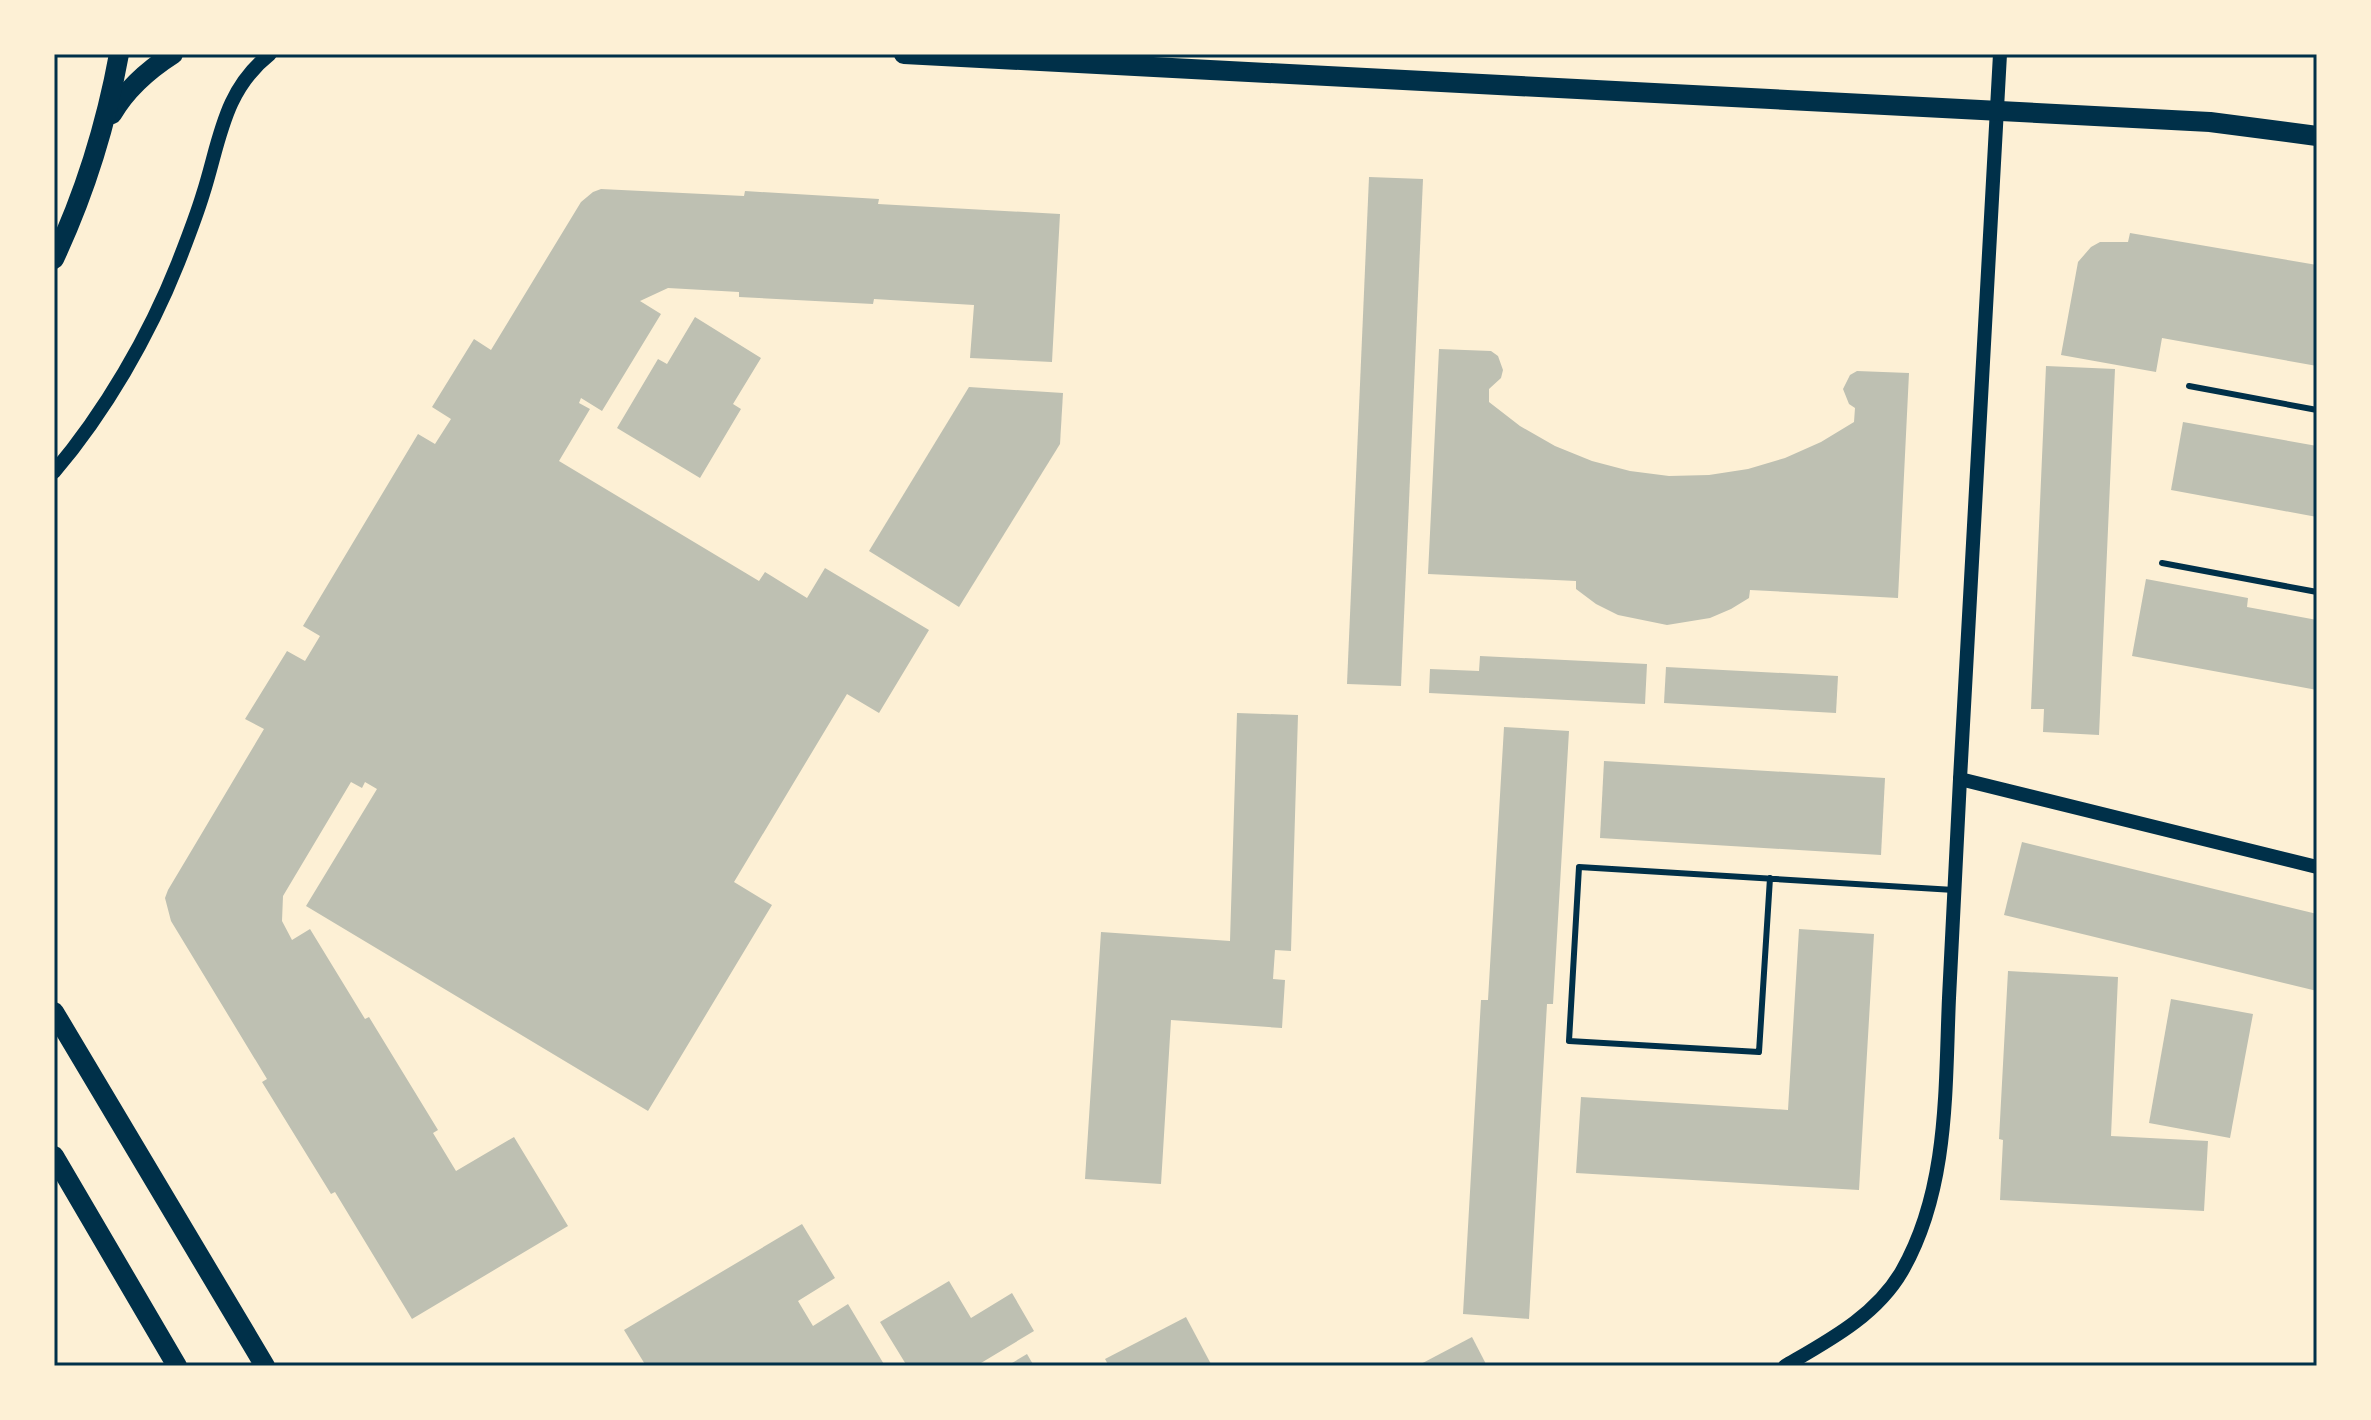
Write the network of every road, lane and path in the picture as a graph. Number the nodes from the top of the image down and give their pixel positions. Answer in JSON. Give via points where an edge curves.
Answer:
{"nodes":[{"id":1,"x":119,"y":54,"type":"edge"},
{"id":2,"x":173,"y":54,"type":"edge"},
{"id":3,"x":270,"y":54,"type":"edge"},
{"id":4,"x":904,"y":54,"type":"edge"},
{"id":5,"x":2000,"y":54,"type":"edge"},
{"id":6,"x":1997,"y":110,"type":"junction"},
{"id":7,"x":2317,"y":136,"type":"edge"},
{"id":8,"x":100,"y":139,"type":"junction"},
{"id":9,"x":54,"y":259,"type":"edge"},
{"id":10,"x":2189,"y":386,"type":"dead end"},
{"id":11,"x":2317,"y":410,"type":"edge"},
{"id":12,"x":54,"y":472,"type":"edge"},
{"id":13,"x":2162,"y":563,"type":"dead end"},
{"id":14,"x":2317,"y":592,"type":"edge"},
{"id":15,"x":1960,"y":779,"type":"junction"},
{"id":16,"x":2317,"y":867,"type":"edge"},
{"id":17,"x":1770,"y":878,"type":"junction"},
{"id":18,"x":1954,"y":890,"type":"junction"},
{"id":19,"x":54,"y":1012,"type":"edge"},
{"id":20,"x":54,"y":1156,"type":"edge"},
{"id":21,"x":177,"y":1366,"type":"edge"},
{"id":22,"x":265,"y":1366,"type":"edge"},
{"id":23,"x":1785,"y":1366,"type":"edge"}],
"edges":[{"from":1,"to":8,"type":"main road"},
{"from":2,"to":8,"type":"main road","via":[[129,89]]},
{"from":3,"to":12,"type":"street","via":[[252,68],[224,116],[177,266],[144,335],[105,402]]},
{"from":4,"to":6,"type":"main road"},
{"from":5,"to":6,"type":"street"},
{"from":6,"to":7,"type":"main road","via":[[2210,122]]},
{"from":6,"to":15,"type":"street"},
{"from":8,"to":9,"type":"main road"},
{"from":10,"to":11,"type":"lane"},
{"from":13,"to":14,"type":"lane"},
{"from":15,"to":16,"type":"street"},
{"from":15,"to":18,"type":"street"},
{"from":17,"to":17,"type":"lane","via":[[1579,867],[1569,1041],[1759,1052]]},
{"from":17,"to":18,"type":"lane"},
{"from":18,"to":23,"type":"street","via":[[1944,1107],[1938,1167],[1923,1226],[1901,1273],[1875,1305],[1846,1330]]},
{"from":19,"to":22,"type":"main road"},
{"from":20,"to":21,"type":"main road"}]}
